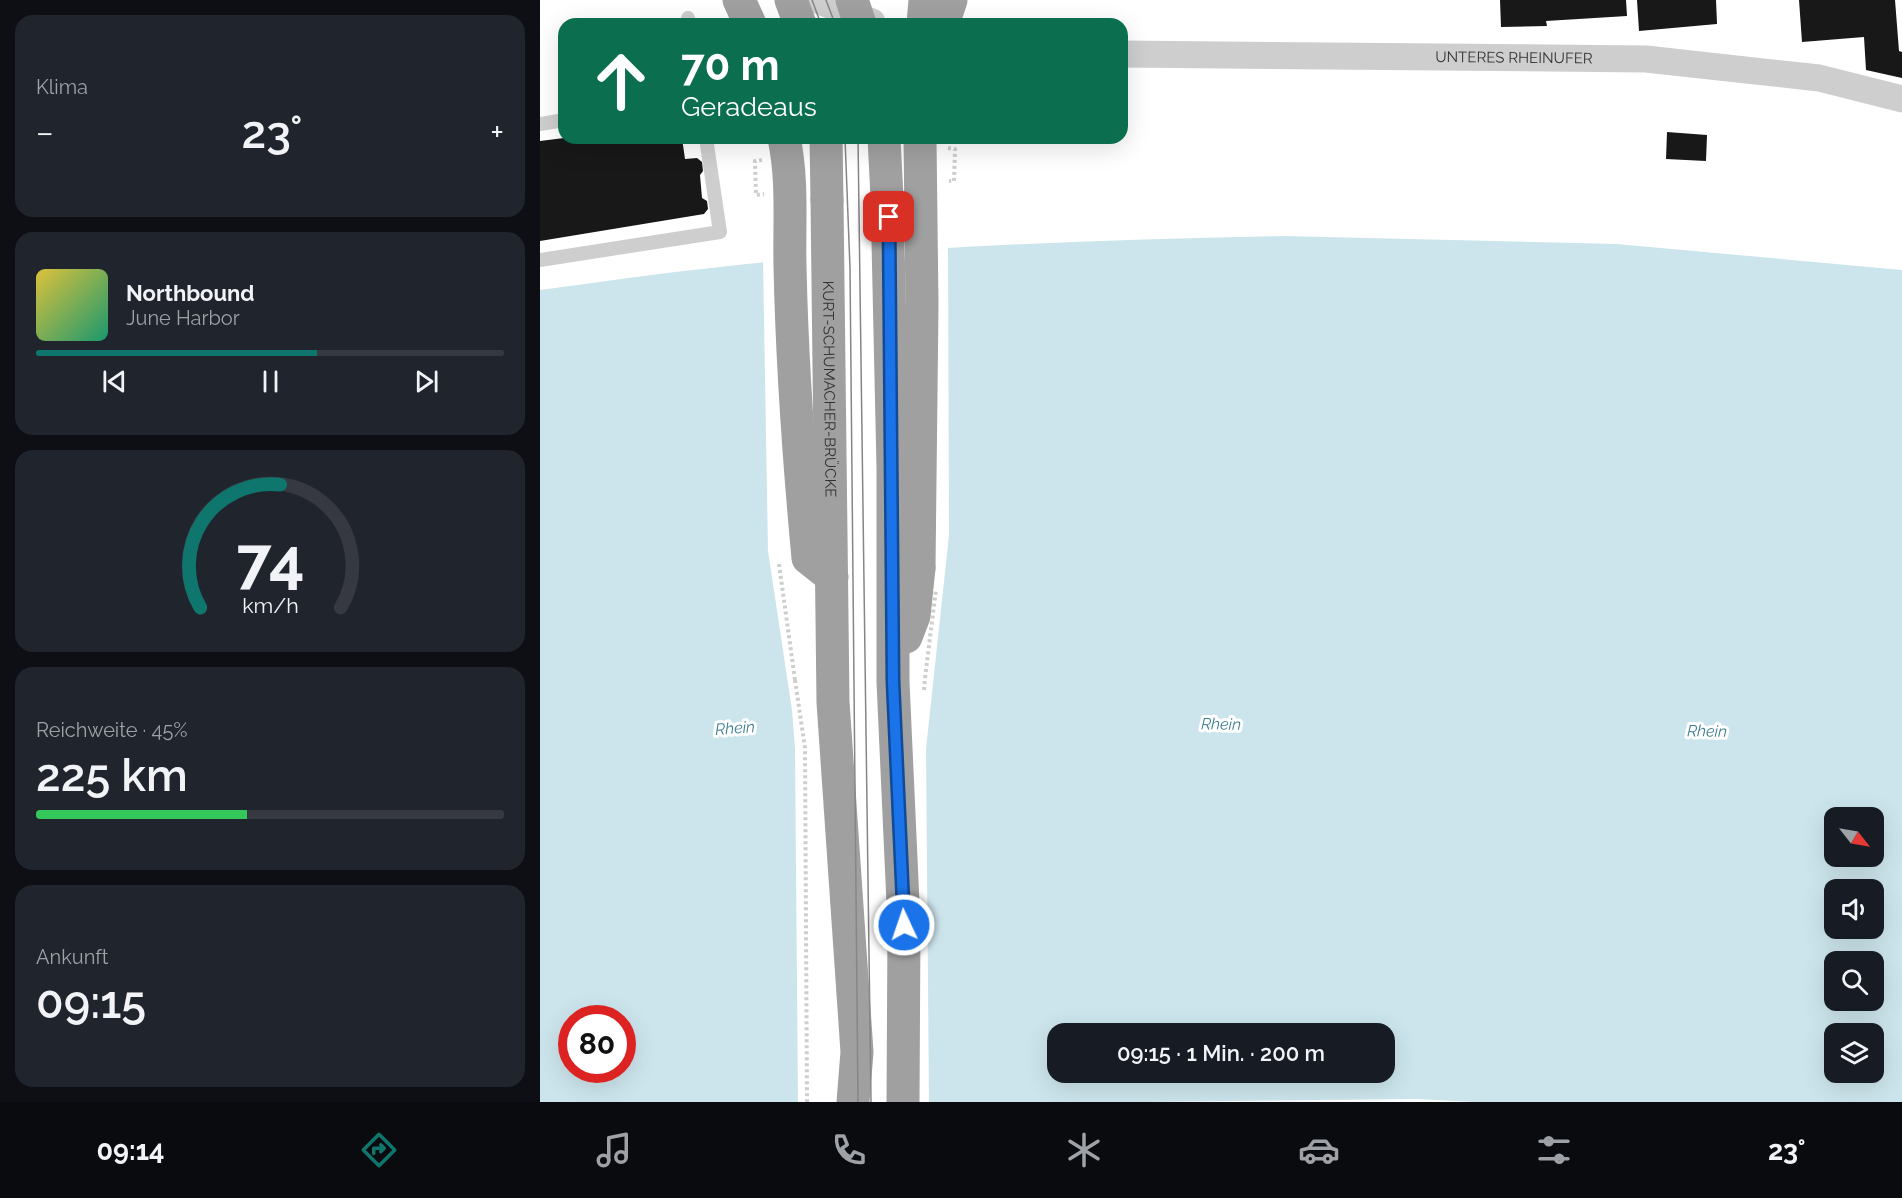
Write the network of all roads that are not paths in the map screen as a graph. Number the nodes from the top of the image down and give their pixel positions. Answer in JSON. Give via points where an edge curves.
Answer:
{"nodes":[{"id":1,"x":739,"y":0,"type":"edge"},
{"id":2,"x":792,"y":0,"type":"edge"},
{"id":3,"x":817,"y":0,"type":"edge"},
{"id":4,"x":852,"y":0,"type":"edge"},
{"id":5,"x":925,"y":0,"type":"edge"},
{"id":6,"x":951,"y":0,"type":"edge"},
{"id":7,"x":747,"y":18,"type":"edge"},
{"id":8,"x":798,"y":18,"type":"edge"},
{"id":9,"x":858,"y":18,"type":"edge"},
{"id":10,"x":861,"y":18,"type":"edge"},
{"id":11,"x":924,"y":18,"type":"edge"},
{"id":12,"x":945,"y":18,"type":"edge"},
{"id":13,"x":1128,"y":54,"type":"edge"},
{"id":14,"x":1902,"y":99,"type":"edge"},
{"id":15,"x":558,"y":121,"type":"edge"},
{"id":16,"x":540,"y":124,"type":"edge"},
{"id":17,"x":707,"y":144,"type":"edge"},
{"id":18,"x":785,"y":144,"type":"edge"},
{"id":19,"x":826,"y":144,"type":"edge"},
{"id":20,"x":884,"y":144,"type":"edge"},
{"id":21,"x":920,"y":144,"type":"edge"},
{"id":22,"x":540,"y":260,"type":"edge"},
{"id":23,"x":832,"y":577,"type":"junction"},
{"id":24,"x":893,"y":678,"type":"junction"},
{"id":25,"x":853,"y":1102,"type":"edge"},
{"id":26,"x":903,"y":1102,"type":"edge"}],
"edges":[{"from":1,"to":7,"type":"highway"},
{"from":2,"to":8,"type":"highway"},
{"from":3,"to":10,"type":"street"},
{"from":4,"to":9,"type":"highway","bridge":true},
{"from":5,"to":11,"type":"highway"},
{"from":6,"to":12,"type":"highway"},
{"from":13,"to":14,"type":"street","name":"UNTERES RHEINUFER","via":[[1646,59],[1819,78]]},
{"from":15,"to":16,"type":"lane"},
{"from":17,"to":22,"type":"lane","via":[[720,232]]},
{"from":18,"to":23,"type":"highway","bridge":true,"via":[[808,558]]},
{"from":19,"to":23,"type":"highway","name":"KURT-SCHUMACHER-BRÜCKE","bridge":true},
{"from":20,"to":24,"type":"highway","bridge":true,"via":[[891,315]]},
{"from":21,"to":24,"type":"highway","bridge":true,"via":[[919,568],[914,616]]},
{"from":23,"to":25,"type":"highway","name":"KURT-SCHUMACHER-BRÜCKE","via":[[833,702],[857,1052]]},
{"from":24,"to":26,"type":"highway","via":[[904,925]]}]}
